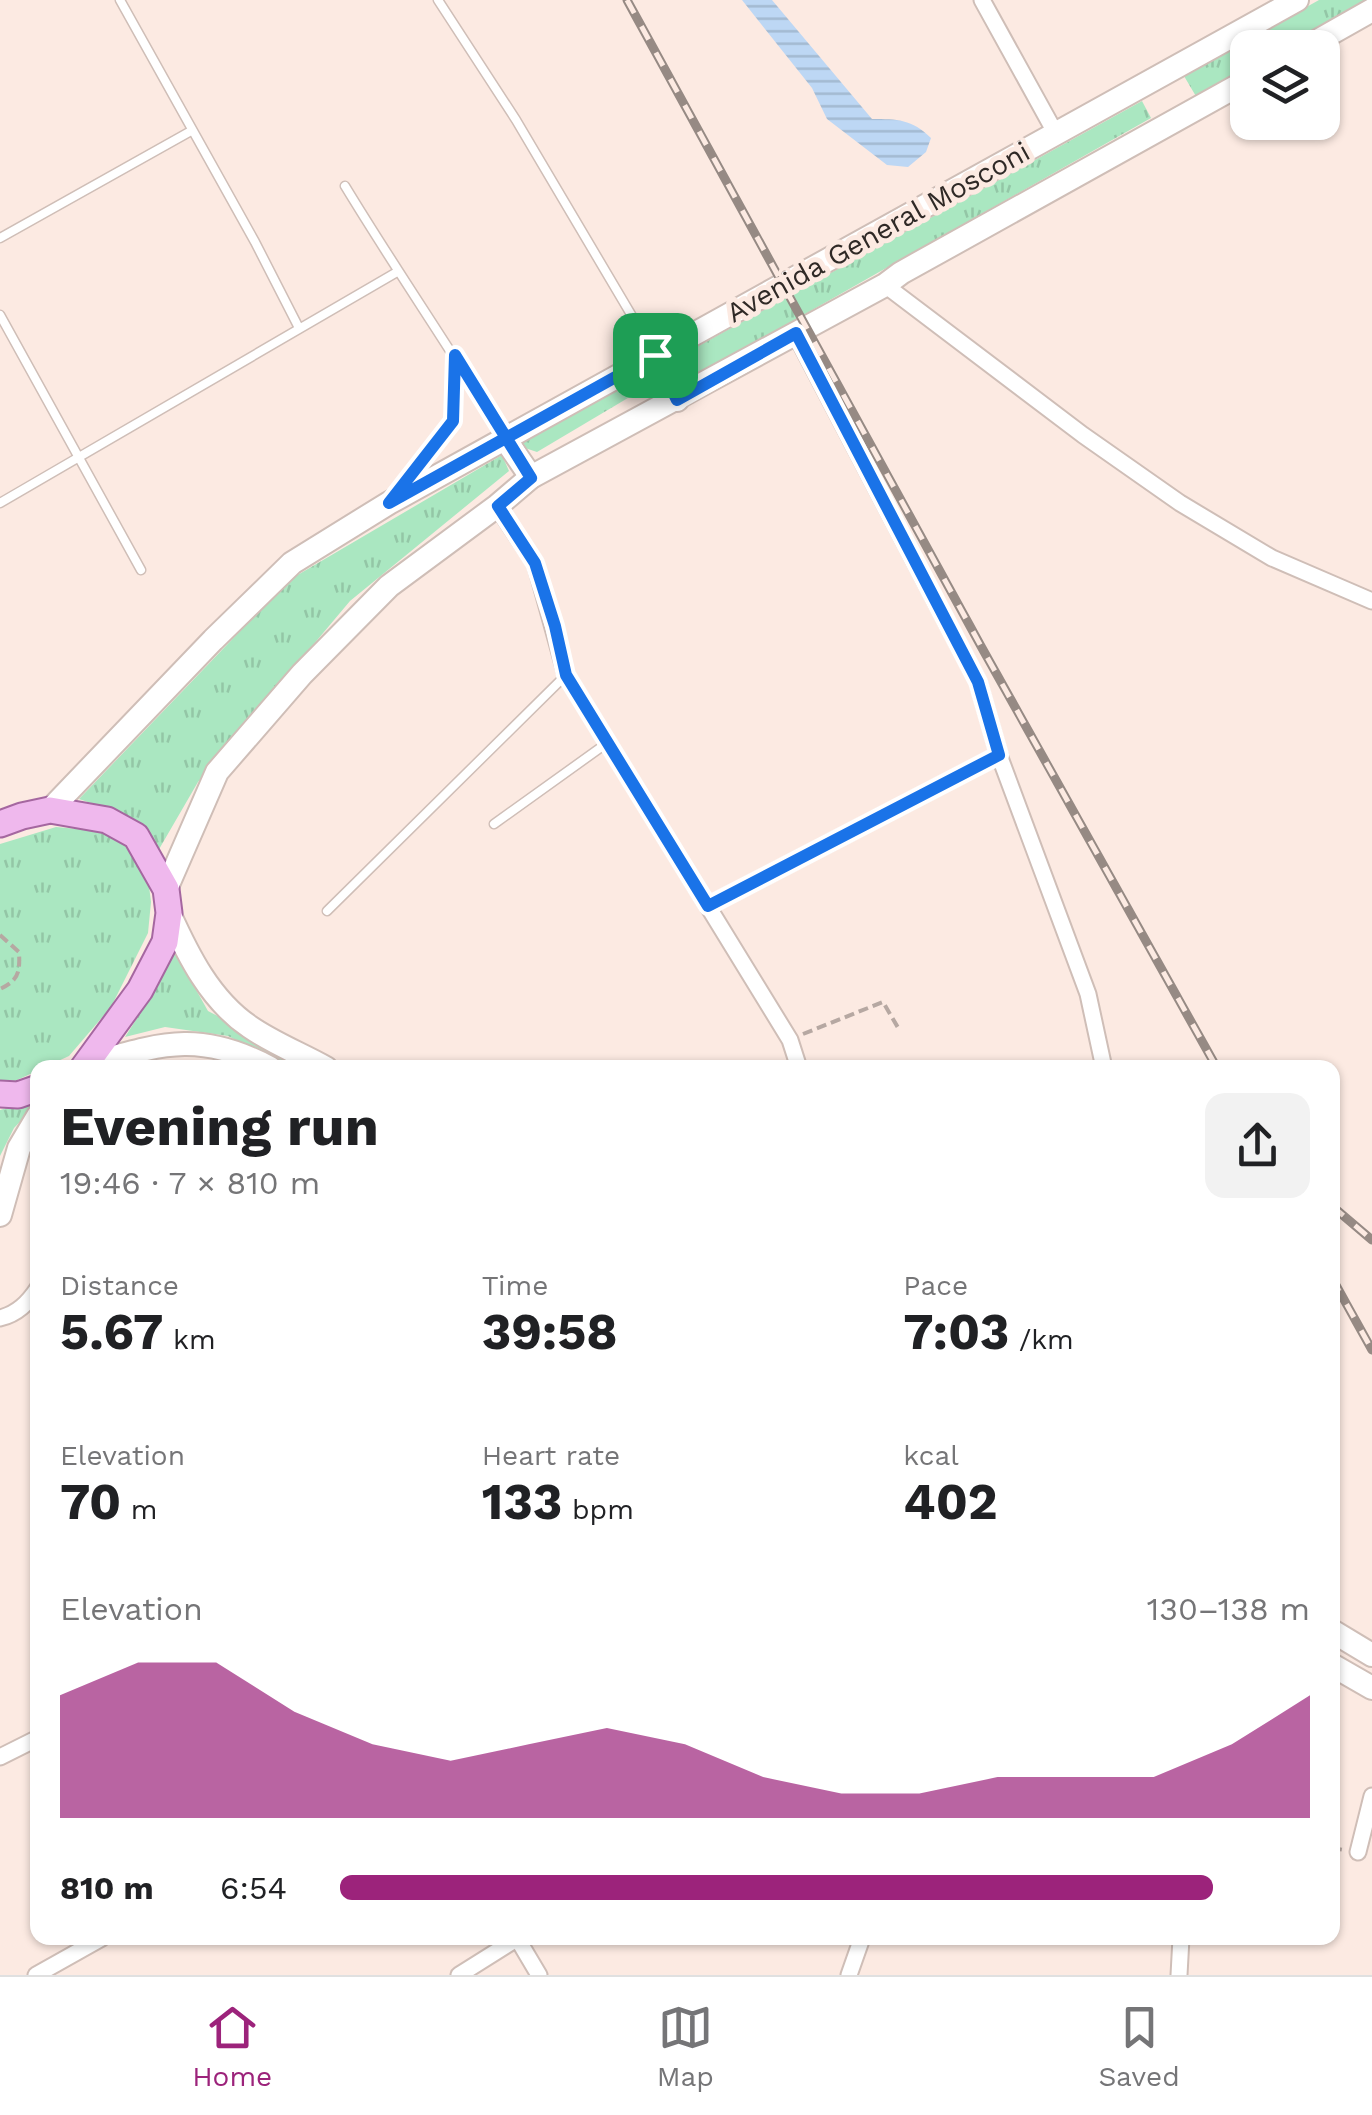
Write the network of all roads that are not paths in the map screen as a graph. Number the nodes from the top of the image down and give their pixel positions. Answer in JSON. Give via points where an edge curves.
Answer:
{"nodes":[{"id":1,"x":120,"y":0,"type":"edge"},
{"id":2,"x":438,"y":0,"type":"edge"},
{"id":3,"x":982,"y":0,"type":"edge"},
{"id":4,"x":1296,"y":0,"type":"edge"},
{"id":5,"x":1372,"y":10,"type":"edge"},
{"id":6,"x":1336,"y":30,"type":"edge"},
{"id":7,"x":1153,"y":81,"type":"junction"},
{"id":8,"x":1230,"y":90,"type":"edge"},
{"id":9,"x":1177,"y":119,"type":"junction"},
{"id":10,"x":192,"y":131,"type":"junction"},
{"id":11,"x":1056,"y":134,"type":"junction"},
{"id":12,"x":346,"y":186,"type":"dead end"},
{"id":13,"x":0,"y":238,"type":"edge"},
{"id":14,"x":396,"y":272,"type":"junction"},
{"id":15,"x":885,"y":286,"type":"junction"},
{"id":16,"x":0,"y":315,"type":"edge"},
{"id":17,"x":300,"y":328,"type":"junction"},
{"id":18,"x":796,"y":333,"type":"junction"},
{"id":19,"x":455,"y":355,"type":"junction"},
{"id":20,"x":655,"y":355,"type":"junction"},
{"id":21,"x":677,"y":400,"type":"junction"},
{"id":22,"x":505,"y":439,"type":"junction"},
{"id":23,"x":81,"y":456,"type":"junction"},
{"id":24,"x":531,"y":478,"type":"junction"},
{"id":25,"x":0,"y":503,"type":"edge"},
{"id":26,"x":389,"y":503,"type":"junction"},
{"id":27,"x":498,"y":506,"type":"junction"},
{"id":28,"x":142,"y":570,"type":"dead end"},
{"id":29,"x":1372,"y":602,"type":"edge"},
{"id":30,"x":566,"y":675,"type":"junction"},
{"id":31,"x":607,"y":743,"type":"junction"},
{"id":32,"x":999,"y":755,"type":"junction"},
{"id":33,"x":50,"y":810,"type":"junction"},
{"id":34,"x":8,"y":818,"type":"edge"},
{"id":35,"x":494,"y":824,"type":"dead end"},
{"id":36,"x":168,"y":901,"type":"junction"},
{"id":37,"x":708,"y":906,"type":"junction"},
{"id":38,"x":327,"y":911,"type":"dead end"},
{"id":39,"x":90,"y":1060,"type":"edge"},
{"id":40,"x":106,"y":1060,"type":"edge"},
{"id":41,"x":255,"y":1060,"type":"edge"},
{"id":42,"x":311,"y":1060,"type":"edge"},
{"id":43,"x":796,"y":1060,"type":"edge"},
{"id":44,"x":1102,"y":1060,"type":"edge"},
{"id":45,"x":30,"y":1091,"type":"edge"},
{"id":46,"x":0,"y":1094,"type":"edge"},
{"id":47,"x":30,"y":1129,"type":"edge"},
{"id":48,"x":0,"y":1215,"type":"edge"},
{"id":49,"x":30,"y":1300,"type":"edge"},
{"id":50,"x":0,"y":1318,"type":"edge"},
{"id":51,"x":1340,"y":1636,"type":"edge"},
{"id":52,"x":1372,"y":1654,"type":"edge"},
{"id":53,"x":1340,"y":1669,"type":"edge"},
{"id":54,"x":1372,"y":1688,"type":"edge"},
{"id":55,"x":30,"y":1742,"type":"edge"},
{"id":56,"x":0,"y":1758,"type":"edge"},
{"id":57,"x":1372,"y":1796,"type":"edge"},
{"id":58,"x":1358,"y":1852,"type":"dead end"},
{"id":59,"x":90,"y":1945,"type":"edge"},
{"id":60,"x":507,"y":1945,"type":"edge"},
{"id":61,"x":522,"y":1945,"type":"edge"},
{"id":62,"x":860,"y":1945,"type":"edge"},
{"id":63,"x":1181,"y":1945,"type":"edge"},
{"id":64,"x":36,"y":1975,"type":"edge"},
{"id":65,"x":460,"y":1975,"type":"edge"},
{"id":66,"x":539,"y":1975,"type":"edge"},
{"id":67,"x":849,"y":1975,"type":"edge"},
{"id":68,"x":1179,"y":1975,"type":"edge"}],
"edges":[{"from":1,"to":10,"type":"lane"},
{"from":2,"to":20,"type":"lane"},
{"from":3,"to":11,"type":"street"},
{"from":4,"to":7,"type":"main road","name":"Avenida General Mosconi"},
{"from":5,"to":6,"type":"main road"},
{"from":7,"to":9,"type":"main road"},
{"from":7,"to":11,"type":"main road","name":"Avenida General Mosconi"},
{"from":8,"to":9,"type":"main road","name":"Avenida General Mosconi"},
{"from":9,"to":15,"type":"main road","name":"Avenida General Mosconi"},
{"from":10,"to":13,"type":"lane"},
{"from":10,"to":17,"type":"lane"},
{"from":11,"to":20,"type":"main road","name":"Avenida General Mosconi"},
{"from":12,"to":14,"type":"lane"},
{"from":14,"to":17,"type":"lane"},
{"from":14,"to":19,"type":"lane"},
{"from":15,"to":18,"type":"main road","name":"Avenida General Mosconi"},
{"from":15,"to":29,"type":"street","via":[[1180,503],[1272,558]]},
{"from":16,"to":23,"type":"lane"},
{"from":17,"to":23,"type":"lane"},
{"from":18,"to":21,"type":"main road","name":"Avenida General Mosconi"},
{"from":18,"to":32,"type":"street","via":[[978,682]]},
{"from":19,"to":22,"type":"lane"},
{"from":19,"to":26,"type":"lane","via":[[453,421]]},
{"from":20,"to":21,"type":"main road"},
{"from":20,"to":22,"type":"main road","name":"Avenida General Mosconi"},
{"from":21,"to":24,"type":"main road","name":"Avenida General Mosconi"},
{"from":22,"to":24,"type":"main road"},
{"from":22,"to":26,"type":"main road","name":"Avenida General Mosconi"},
{"from":23,"to":25,"type":"lane"},
{"from":23,"to":28,"type":"lane"},
{"from":24,"to":27,"type":"main road","name":"Avenida General Mosconi"},
{"from":26,"to":33,"type":"main road","name":"Avenida General Mosconi","via":[[292,563]]},
{"from":27,"to":30,"type":"street","via":[[535,563]]},
{"from":27,"to":36,"type":"main road","name":"Avenida General Mosconi","via":[[389,586],[217,772]]},
{"from":30,"to":31,"type":"street"},
{"from":30,"to":38,"type":"lane"},
{"from":31,"to":35,"type":"lane"},
{"from":31,"to":37,"type":"street"},
{"from":32,"to":37,"type":"street"},
{"from":32,"to":44,"type":"street","via":[[1088,994]]},
{"from":33,"to":34,"type":"main road"},
{"from":33,"to":36,"type":"main road","via":[[107,820],[136,836]]},
{"from":36,"to":39,"type":"main road","via":[[165,942]]},
{"from":36,"to":42,"type":"main road","via":[[187,954],[216,996],[248,1026]]},
{"from":37,"to":43,"type":"street"},
{"from":40,"to":41,"type":"main road","via":[[188,1042]]},
{"from":45,"to":46,"type":"main road"},
{"from":47,"to":48,"type":"main road","via":[[18,1148]]},
{"from":49,"to":50,"type":"street"},
{"from":51,"to":52,"type":"main road"},
{"from":53,"to":54,"type":"main road"},
{"from":55,"to":56,"type":"street"},
{"from":57,"to":58,"type":"street"},
{"from":59,"to":64,"type":"street"},
{"from":60,"to":65,"type":"street"},
{"from":61,"to":66,"type":"street"},
{"from":62,"to":67,"type":"street"},
{"from":63,"to":68,"type":"street"}]}
